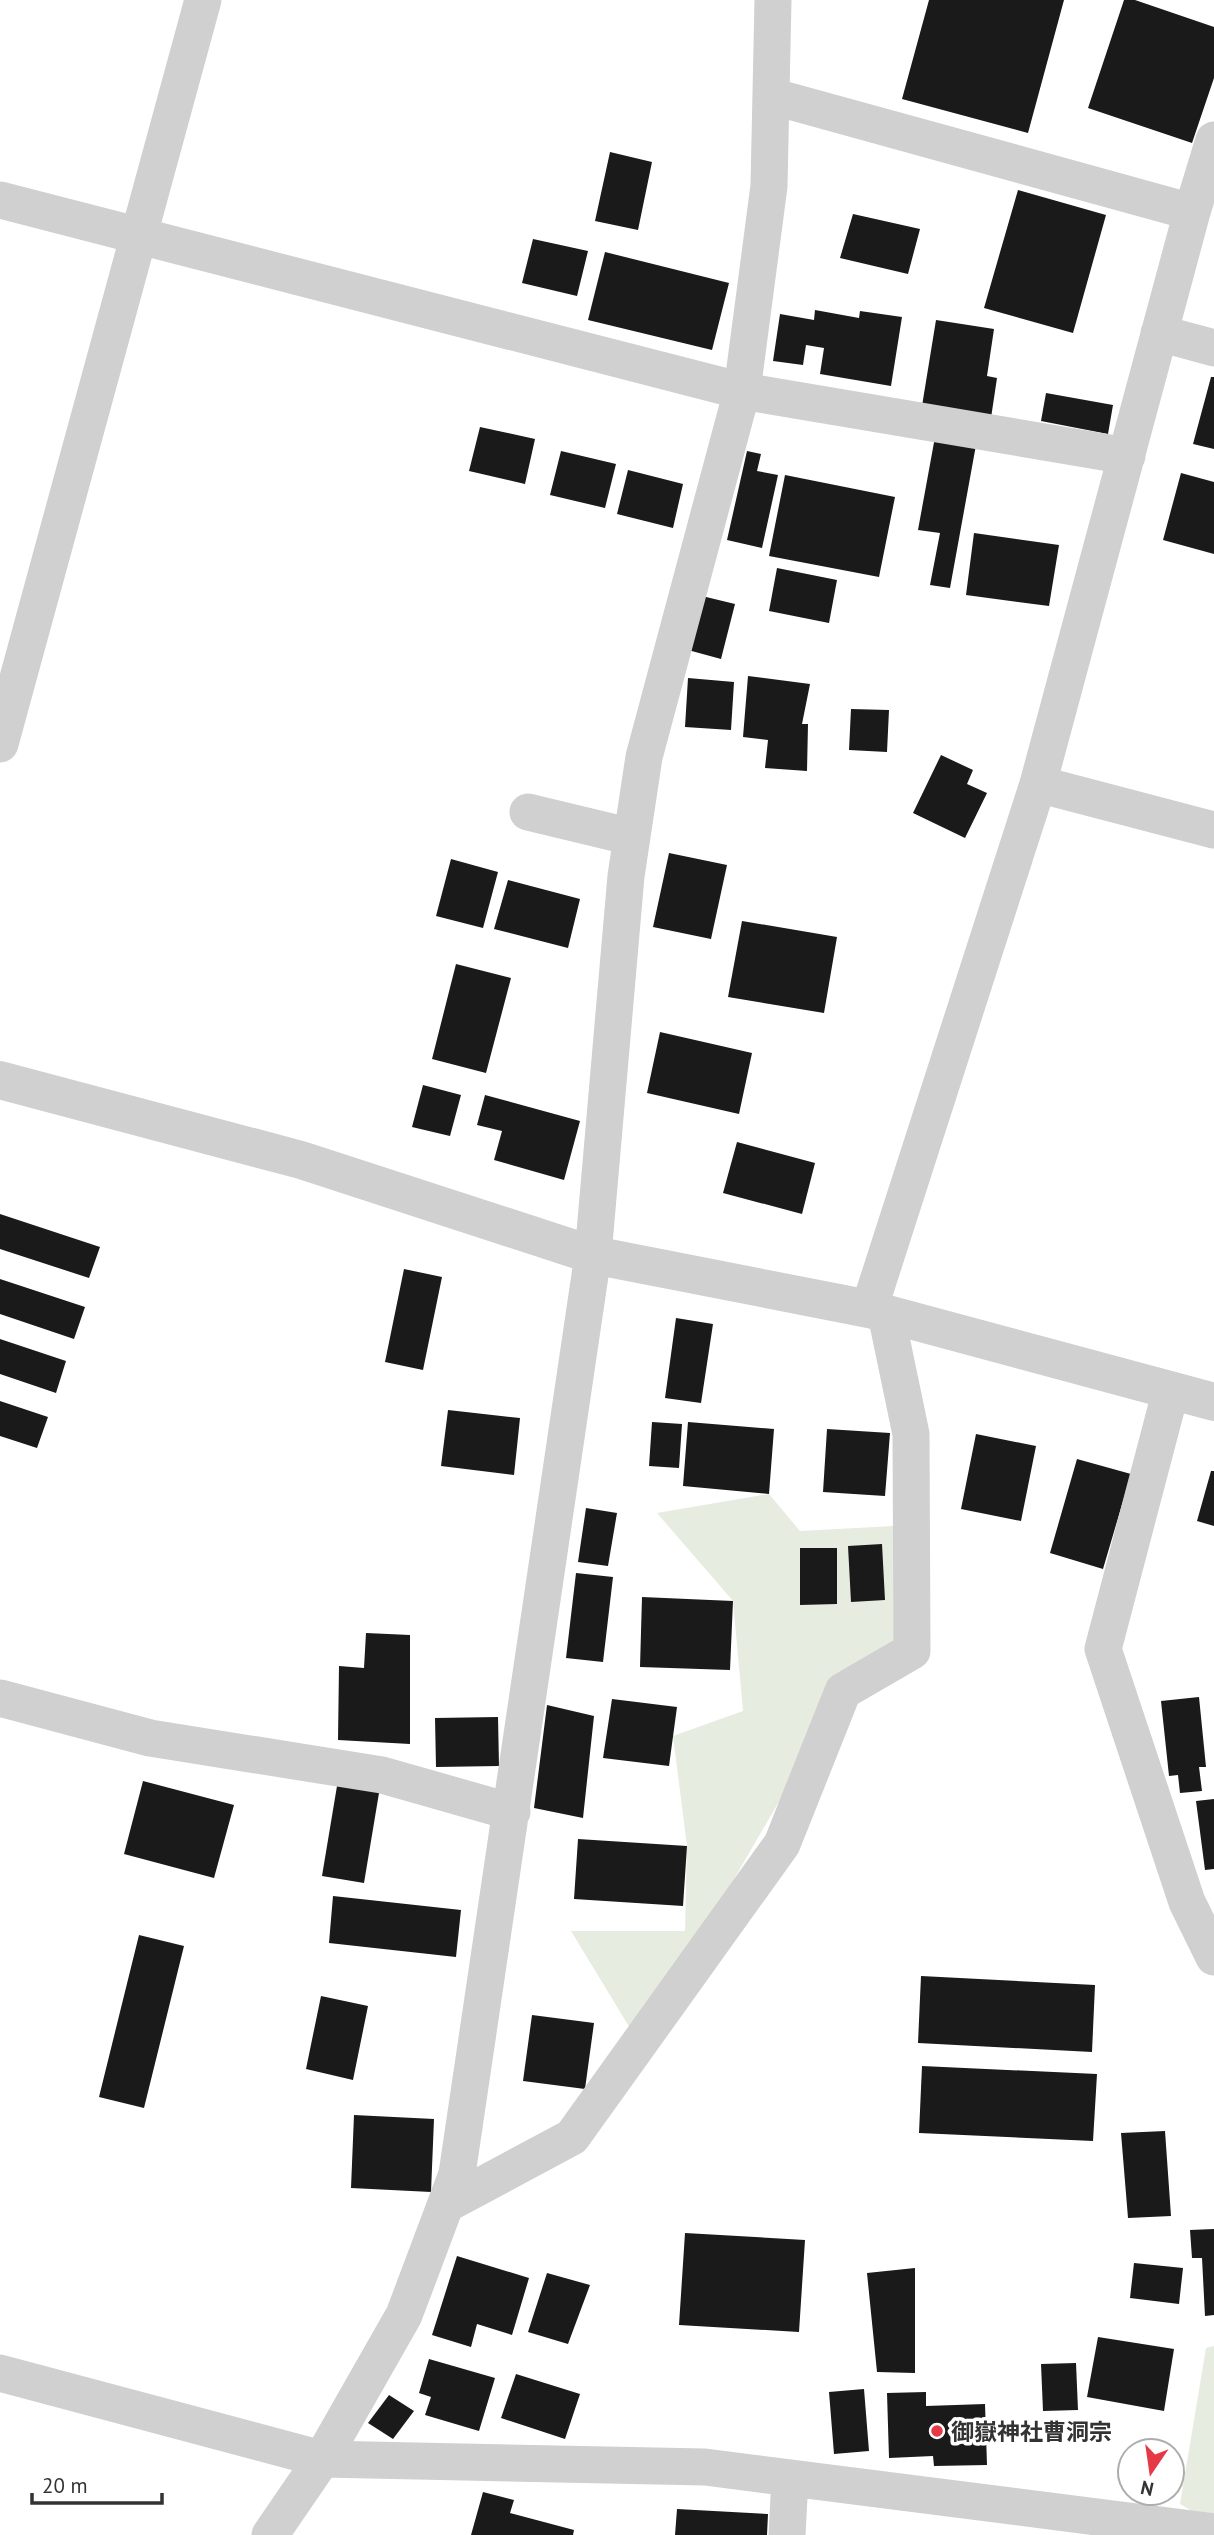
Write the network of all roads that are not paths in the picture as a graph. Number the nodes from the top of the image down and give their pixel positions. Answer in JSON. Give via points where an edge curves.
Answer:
{"nodes":[{"id":1,"x":203,"y":0,"type":"edge"},
{"id":2,"x":774,"y":0,"type":"edge"},
{"id":3,"x":771,"y":96,"type":"junction"},
{"id":4,"x":1214,"y":140,"type":"edge"},
{"id":5,"x":0,"y":200,"type":"edge"},
{"id":6,"x":1192,"y":212,"type":"junction"},
{"id":7,"x":136,"y":237,"type":"junction"},
{"id":8,"x":1160,"y":333,"type":"junction"},
{"id":9,"x":1214,"y":348,"type":"edge"},
{"id":10,"x":742,"y":391,"type":"junction"},
{"id":11,"x":1127,"y":456,"type":"junction"},
{"id":12,"x":0,"y":744,"type":"edge"},
{"id":13,"x":1038,"y":784,"type":"junction"},
{"id":14,"x":527,"y":812,"type":"dead end"},
{"id":15,"x":1214,"y":830,"type":"edge"},
{"id":16,"x":632,"y":837,"type":"junction"},
{"id":17,"x":0,"y":1080,"type":"edge"},
{"id":18,"x":593,"y":1255,"type":"junction"},
{"id":19,"x":878,"y":1312,"type":"junction"},
{"id":20,"x":1171,"y":1390,"type":"junction"},
{"id":21,"x":1214,"y":1402,"type":"edge"},
{"id":22,"x":0,"y":1698,"type":"edge"},
{"id":23,"x":512,"y":1812,"type":"junction"},
{"id":24,"x":1214,"y":1957,"type":"edge"},
{"id":25,"x":447,"y":2204,"type":"junction"},
{"id":26,"x":0,"y":2373,"type":"edge"},
{"id":27,"x":322,"y":2459,"type":"junction"},
{"id":28,"x":790,"y":2478,"type":"junction"},
{"id":29,"x":1214,"y":2532,"type":"edge"},
{"id":30,"x":270,"y":2535,"type":"edge"},
{"id":31,"x":788,"y":2535,"type":"edge"}],
"edges":[{"from":1,"to":7,"type":"street"},
{"from":2,"to":3,"type":"street"},
{"from":3,"to":6,"type":"street"},
{"from":3,"to":10,"type":"street","via":[[769,187]]},
{"from":4,"to":6,"type":"street"},
{"from":5,"to":7,"type":"street"},
{"from":6,"to":8,"type":"street"},
{"from":7,"to":10,"type":"street"},
{"from":7,"to":12,"type":"street"},
{"from":8,"to":9,"type":"street"},
{"from":8,"to":11,"type":"street"},
{"from":10,"to":11,"type":"street"},
{"from":10,"to":16,"type":"street","via":[[644,757]]},
{"from":11,"to":13,"type":"street"},
{"from":13,"to":15,"type":"street"},
{"from":13,"to":19,"type":"street"},
{"from":14,"to":16,"type":"street"},
{"from":16,"to":18,"type":"street"},
{"from":17,"to":18,"type":"street","via":[[301,1160]]},
{"from":18,"to":19,"type":"street"},
{"from":18,"to":23,"type":"street"},
{"from":19,"to":20,"type":"street"},
{"from":19,"to":25,"type":"street","via":[[911,1434],[912,1651],[844,1691],[782,1844],[572,2137]]},
{"from":20,"to":21,"type":"street"},
{"from":20,"to":24,"type":"street","via":[[1103,1649],[1187,1902]]},
{"from":22,"to":23,"type":"street","via":[[150,1738],[382,1775]]},
{"from":23,"to":25,"type":"street","via":[[457,2174]]},
{"from":25,"to":27,"type":"street","via":[[404,2315]]},
{"from":26,"to":27,"type":"street"},
{"from":27,"to":28,"type":"street","via":[[705,2467]]},
{"from":27,"to":30,"type":"street"},
{"from":28,"to":29,"type":"street"},
{"from":28,"to":31,"type":"street"}]}
